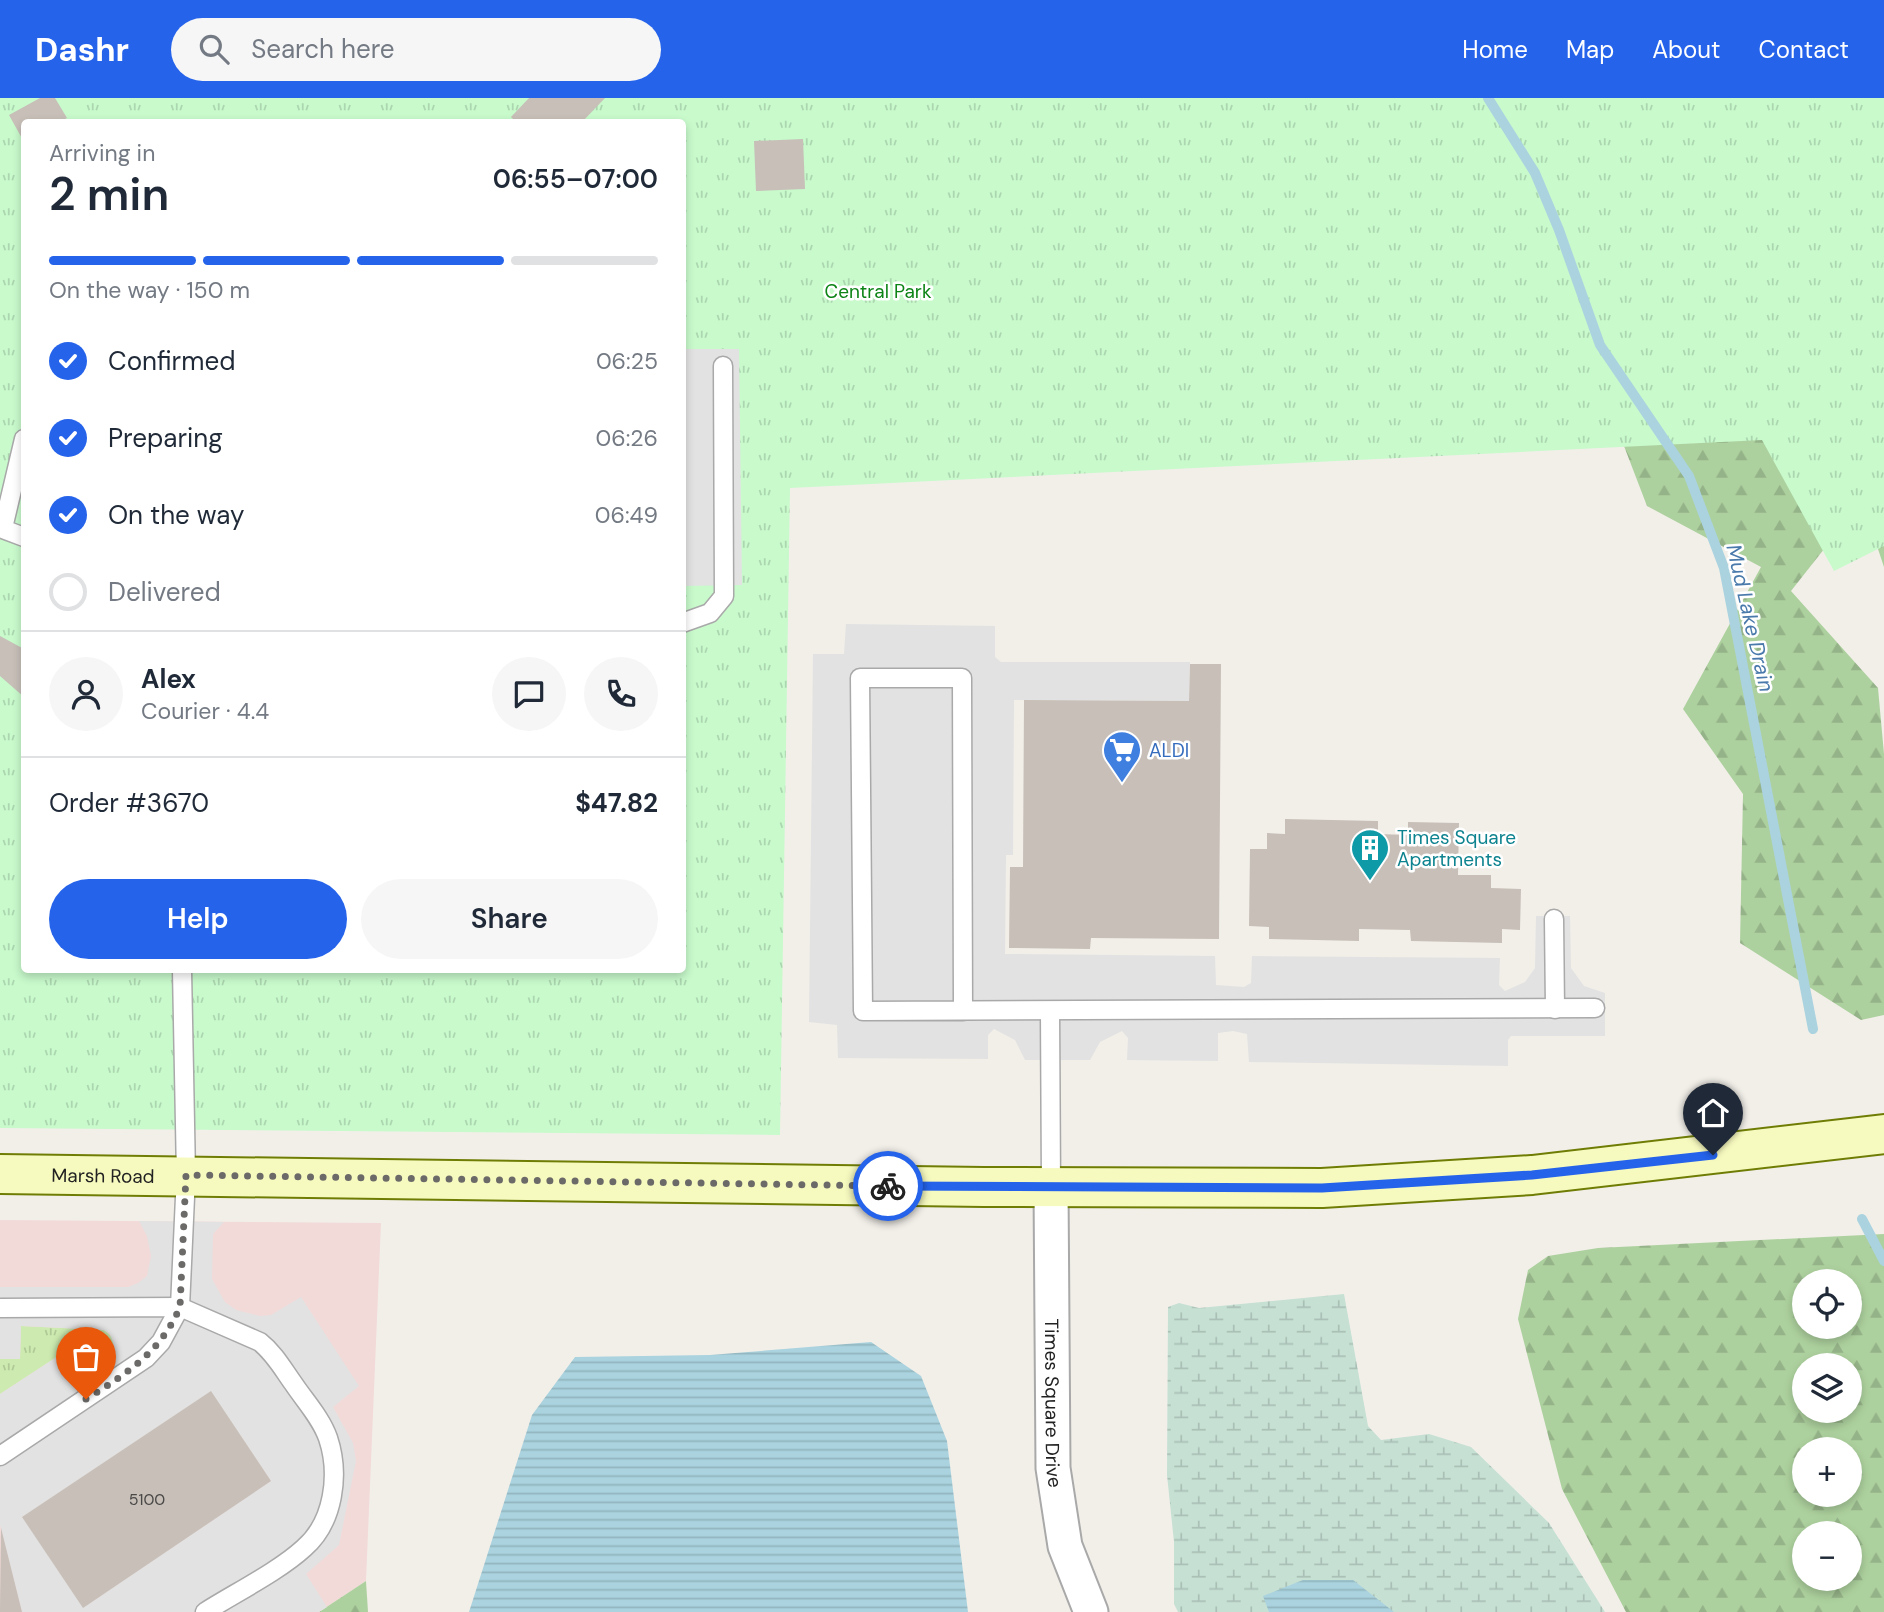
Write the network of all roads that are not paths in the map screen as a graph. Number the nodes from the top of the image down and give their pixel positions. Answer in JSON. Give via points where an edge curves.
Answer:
{"nodes":[{"id":1,"x":723,"y":366,"type":"dead end"},
{"id":2,"x":21,"y":451,"type":"edge"},
{"id":3,"x":1,"y":528,"type":"edge"},
{"id":4,"x":21,"y":536,"type":"edge"},
{"id":5,"x":686,"y":622,"type":"edge"},
{"id":6,"x":1555,"y":919,"type":"dead end"},
{"id":7,"x":182,"y":973,"type":"edge"},
{"id":8,"x":1595,"y":1008,"type":"dead end"},
{"id":9,"x":1555,"y":1009,"type":"junction"},
{"id":10,"x":1050,"y":1010,"type":"junction"},
{"id":11,"x":963,"y":1011,"type":"junction"},
{"id":12,"x":1884,"y":1134,"type":"edge"},
{"id":13,"x":0,"y":1174,"type":"edge"},
{"id":14,"x":186,"y":1175,"type":"junction"},
{"id":15,"x":1051,"y":1186,"type":"junction"},
{"id":16,"x":180,"y":1307,"type":"junction"},
{"id":17,"x":0,"y":1308,"type":"edge"},
{"id":18,"x":0,"y":1456,"type":"edge"},
{"id":19,"x":205,"y":1612,"type":"edge"},
{"id":20,"x":1091,"y":1612,"type":"edge"}],
"edges":[{"from":1,"to":5,"type":"lane","via":[[724,596],[710,613]]},
{"from":2,"to":3,"type":"lane"},
{"from":3,"to":4,"type":"lane"},
{"from":6,"to":9,"type":"lane"},
{"from":7,"to":14,"type":"lane"},
{"from":8,"to":9,"type":"lane"},
{"from":9,"to":10,"type":"lane"},
{"from":10,"to":11,"type":"lane"},
{"from":10,"to":15,"type":"lane"},
{"from":11,"to":11,"type":"lane","via":[[863,1011],[860,678],[961,678]]},
{"from":12,"to":15,"type":"main road","name":"Marsh Road","via":[[1532,1175],[1322,1188]]},
{"from":13,"to":14,"type":"main road","name":"Marsh Road"},
{"from":14,"to":15,"type":"main road","name":"Marsh Road"},
{"from":14,"to":16,"type":"lane"},
{"from":15,"to":20,"type":"street","name":"Times Square Drive","via":[[1053,1468],[1065,1546]]},
{"from":16,"to":17,"type":"lane"},
{"from":16,"to":18,"type":"lane","via":[[161,1342],[146,1358]]},
{"from":16,"to":19,"type":"lane","via":[[248,1335],[270,1350],[316,1416],[333,1459],[330,1505],[316,1535],[304,1548]]}]}
